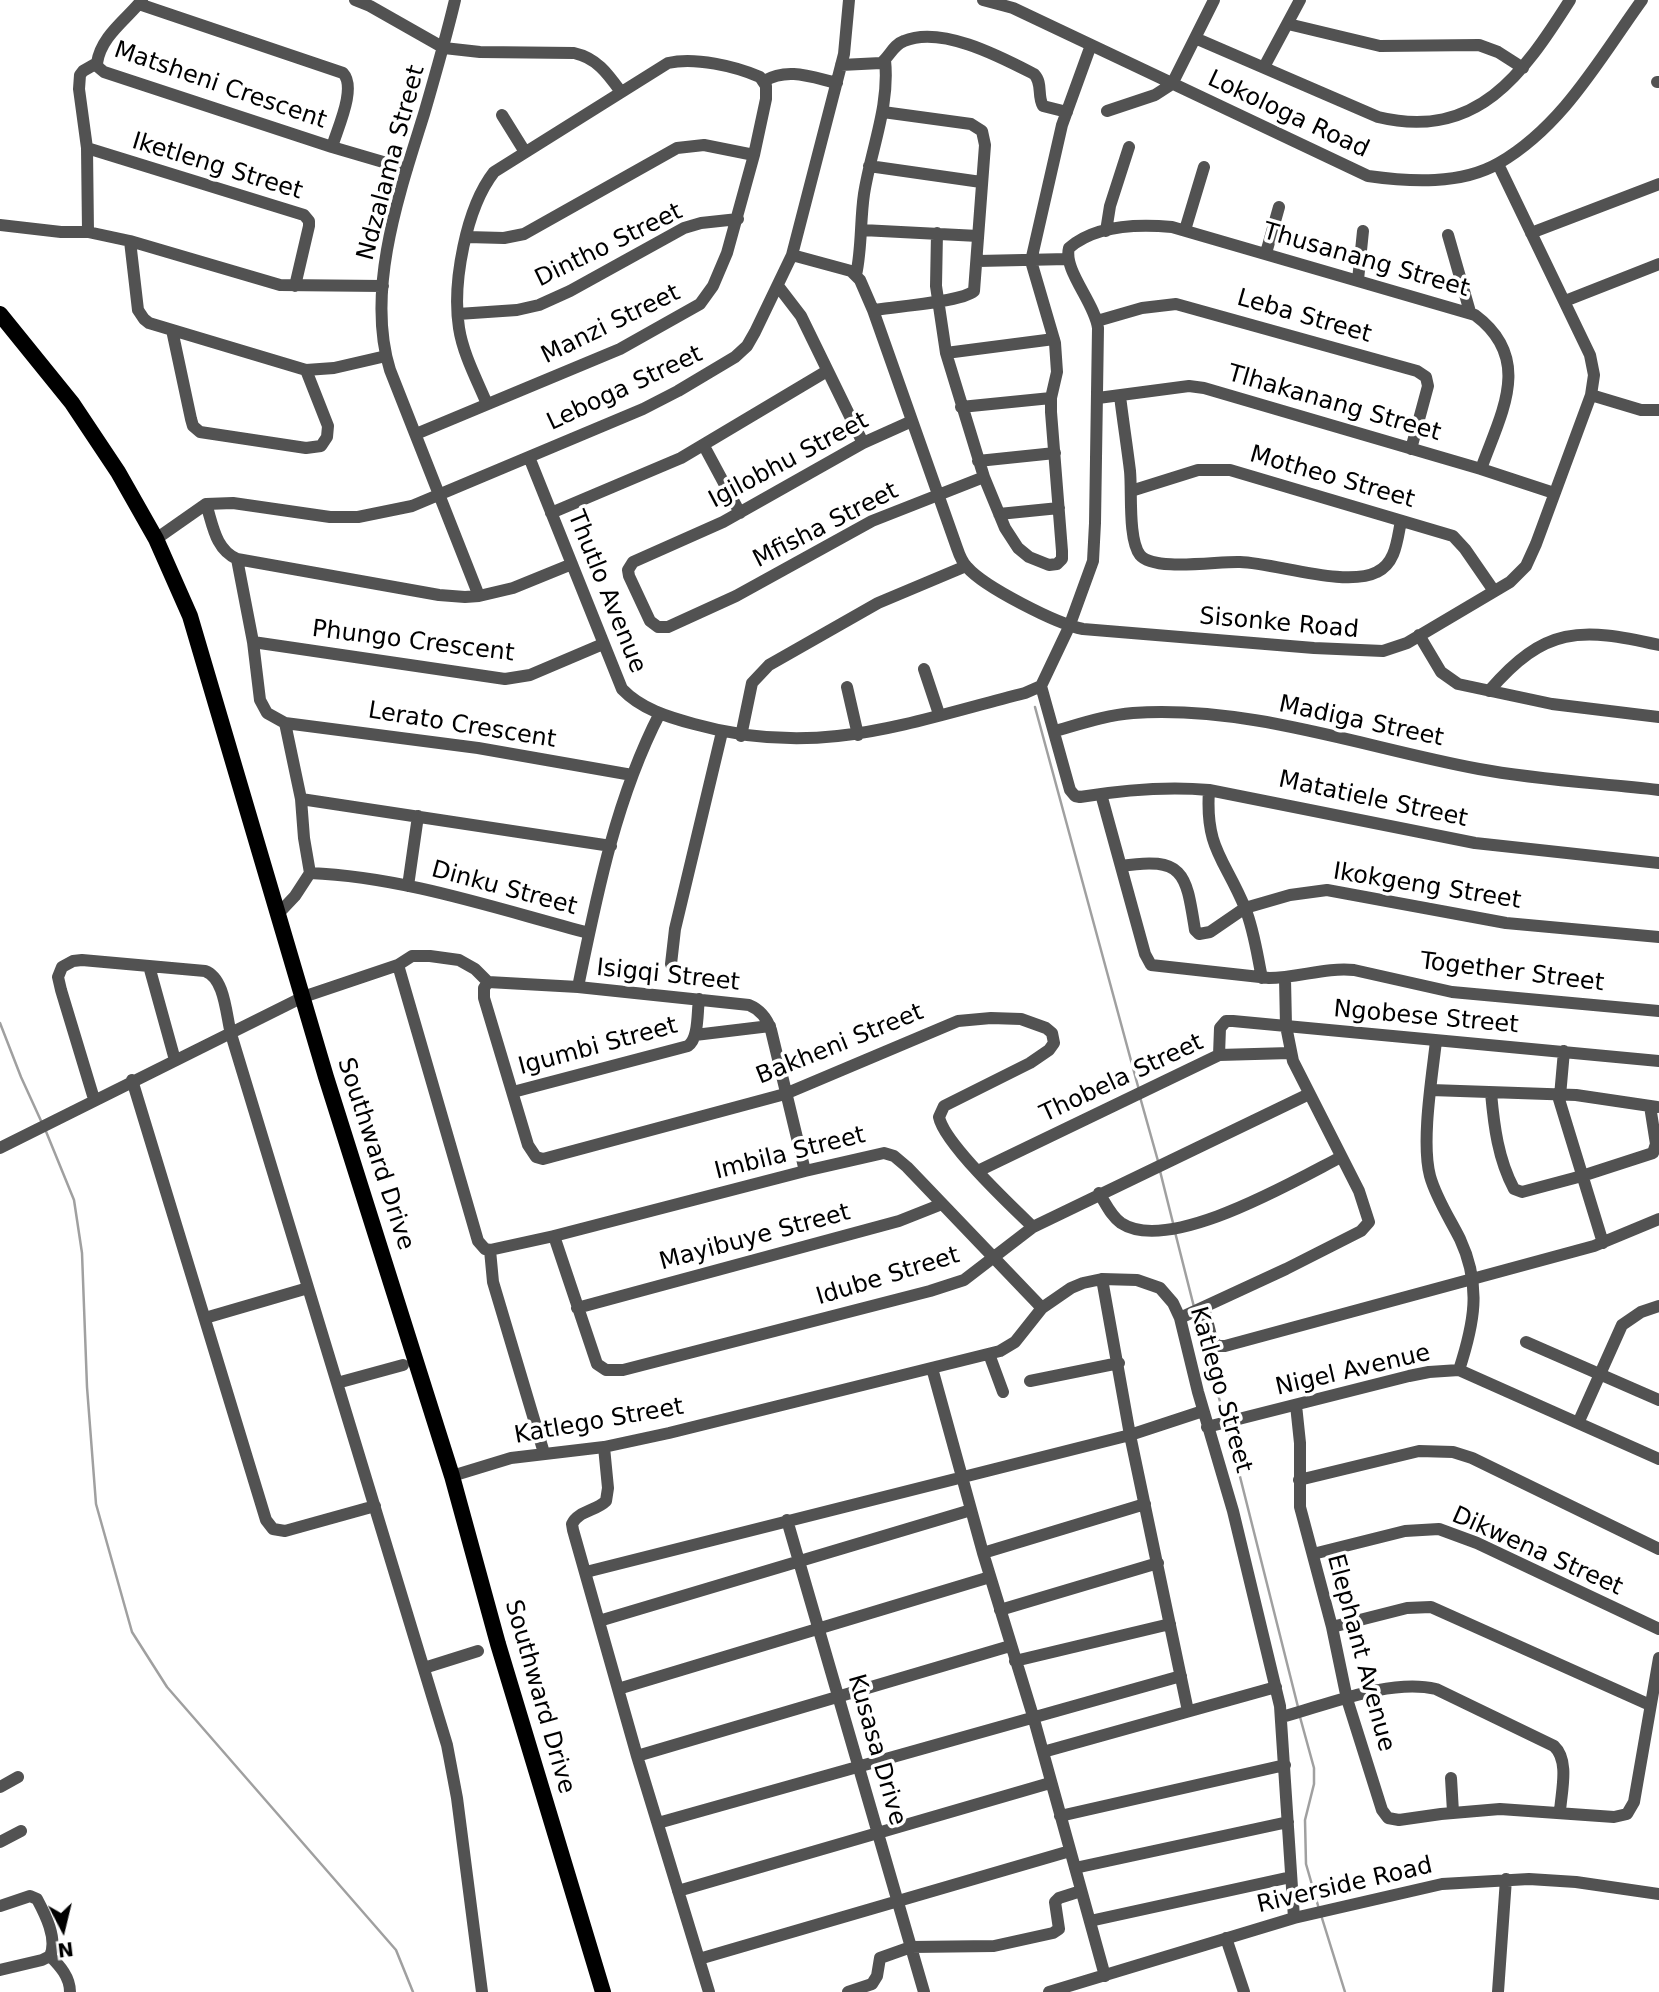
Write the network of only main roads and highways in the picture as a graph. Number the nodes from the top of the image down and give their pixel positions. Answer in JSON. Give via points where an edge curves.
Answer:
{"nodes":[{"id":1,"x":0,"y":314,"type":"edge"},
{"id":2,"x":603,"y":1992,"type":"edge"}],
"edges":[{"from":1,"to":2,"type":"main road","name":"Southward Drive","via":[[99,443],[135,499],[179,588],[452,1476]]}]}
